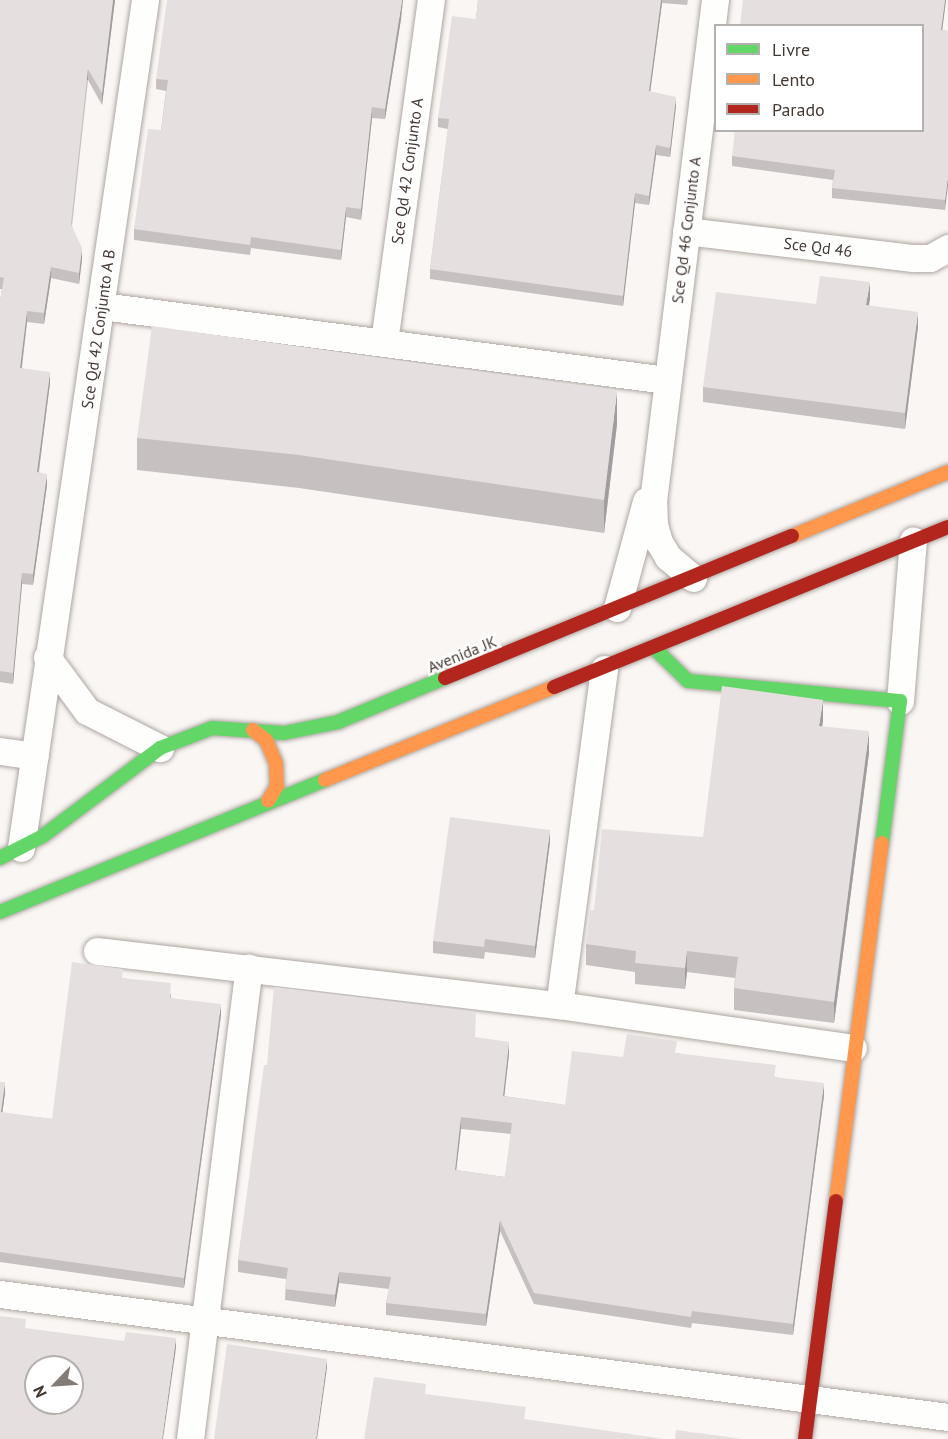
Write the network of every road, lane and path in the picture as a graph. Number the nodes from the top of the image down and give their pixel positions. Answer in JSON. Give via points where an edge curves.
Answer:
{"nodes":[{"id":1,"x":145,"y":0,"type":"edge"},
{"id":2,"x":431,"y":0,"type":"edge"},
{"id":3,"x":715,"y":0,"type":"edge"},
{"id":4,"x":686,"y":231,"type":"junction"},
{"id":5,"x":948,"y":248,"type":"edge"},
{"id":6,"x":102,"y":306,"type":"junction"},
{"id":7,"x":384,"y":342,"type":"junction"},
{"id":8,"x":666,"y":380,"type":"junction"},
{"id":9,"x":657,"y":459,"type":"junction"},
{"id":10,"x":948,"y":472,"type":"edge"},
{"id":11,"x":948,"y":527,"type":"edge"},
{"id":12,"x":913,"y":542,"type":"junction"},
{"id":13,"x":693,"y":578,"type":"junction"},
{"id":14,"x":617,"y":608,"type":"junction"},
{"id":15,"x":654,"y":648,"type":"junction"},
{"id":16,"x":46,"y":657,"type":"junction"},
{"id":17,"x":604,"y":669,"type":"junction"},
{"id":18,"x":900,"y":701,"type":"junction"},
{"id":19,"x":253,"y":730,"type":"junction"},
{"id":20,"x":159,"y":748,"type":"junction"},
{"id":21,"x":0,"y":751,"type":"edge"},
{"id":22,"x":35,"y":756,"type":"junction"},
{"id":23,"x":268,"y":801,"type":"junction"},
{"id":24,"x":11,"y":853,"type":"edge"},
{"id":25,"x":0,"y":912,"type":"edge"},
{"id":26,"x":97,"y":951,"type":"dead end"},
{"id":27,"x":249,"y":968,"type":"junction"},
{"id":28,"x":559,"y":1005,"type":"junction"},
{"id":29,"x":852,"y":1048,"type":"junction"},
{"id":30,"x":0,"y":1294,"type":"edge"},
{"id":31,"x":206,"y":1318,"type":"junction"},
{"id":32,"x":810,"y":1399,"type":"junction"},
{"id":33,"x":948,"y":1416,"type":"edge"},
{"id":34,"x":190,"y":1439,"type":"edge"},
{"id":35,"x":805,"y":1439,"type":"edge"}],
"edges":[{"from":1,"to":6,"type":"street","name":"Sce Qd 42 Conjunto A B"},
{"from":2,"to":7,"type":"street","name":"Sce Qd 42 Conjunto A"},
{"from":3,"to":4,"type":"street","name":"Sce Qd 46 Conjunto A"},
{"from":4,"to":5,"type":"street","name":"Sce Qd 46","via":[[913,258],[930,258]]},
{"from":4,"to":8,"type":"street","name":"Sce Qd 46 Conjunto A"},
{"from":6,"to":7,"type":"street"},
{"from":6,"to":16,"type":"street","name":"Sce Qd 42 Conjunto A B"},
{"from":7,"to":8,"type":"street"},
{"from":8,"to":9,"type":"street","name":"Sce Qd 46 Conjunto A"},
{"from":9,"to":13,"type":"street","name":"Sce Qd 46 Conjunto A","via":[[654,525],[668,557]]},
{"from":9,"to":14,"type":"street","name":"Sce Qd 46 Conjunto A"},
{"from":10,"to":13,"type":"main road","name":"Avenida JK"},
{"from":11,"to":12,"type":"main road"},
{"from":12,"to":15,"type":"main road"},
{"from":12,"to":18,"type":"street"},
{"from":13,"to":14,"type":"main road","name":"Avenida JK"},
{"from":14,"to":19,"type":"main road","name":"Avenida JK","via":[[338,722],[284,733]]},
{"from":15,"to":17,"type":"main road"},
{"from":15,"to":18,"type":"main road","via":[[688,681]]},
{"from":16,"to":20,"type":"street","via":[[87,711]]},
{"from":16,"to":22,"type":"street","name":"Sce Qd 42 Conjunto A B"},
{"from":17,"to":23,"type":"main road"},
{"from":17,"to":28,"type":"street"},
{"from":18,"to":29,"type":"main road"},
{"from":19,"to":20,"type":"main road","name":"Avenida JK","via":[[212,728]]},
{"from":19,"to":23,"type":"main road","via":[[266,740],[276,763],[277,786]]},
{"from":20,"to":24,"type":"main road","name":"Avenida JK"},
{"from":21,"to":22,"type":"street"},
{"from":22,"to":24,"type":"street","name":"Sce Qd 42 Conjunto A B"},
{"from":23,"to":25,"type":"main road"},
{"from":26,"to":27,"type":"street"},
{"from":27,"to":28,"type":"street"},
{"from":27,"to":31,"type":"street"},
{"from":28,"to":29,"type":"street"},
{"from":29,"to":32,"type":"main road"},
{"from":30,"to":31,"type":"street"},
{"from":31,"to":32,"type":"street"},
{"from":31,"to":34,"type":"street"},
{"from":32,"to":33,"type":"street"},
{"from":32,"to":35,"type":"main road"}]}
